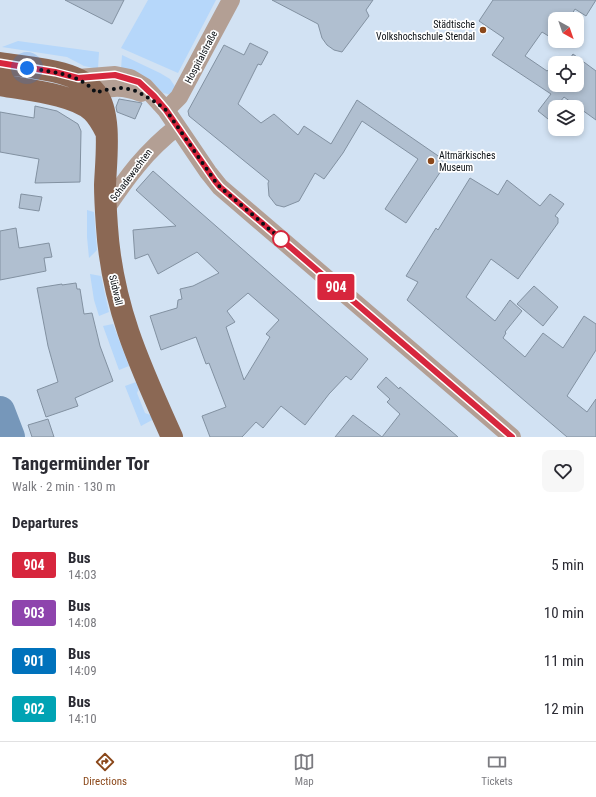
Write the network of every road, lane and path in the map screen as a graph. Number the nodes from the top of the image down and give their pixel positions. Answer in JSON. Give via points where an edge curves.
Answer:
{"nodes":[{"id":1,"x":231,"y":0,"type":"edge"},
{"id":2,"x":0,"y":63,"type":"edge"},
{"id":3,"x":78,"y":78,"type":"junction"},
{"id":4,"x":0,"y":86,"type":"edge"},
{"id":5,"x":96,"y":93,"type":"junction"},
{"id":6,"x":72,"y":99,"type":"junction"},
{"id":7,"x":166,"y":110,"type":"junction"},
{"id":8,"x":177,"y":127,"type":"junction"},
{"id":9,"x":106,"y":133,"type":"junction"},
{"id":10,"x":105,"y":210,"type":"junction"},
{"id":11,"x":172,"y":437,"type":"edge"},
{"id":12,"x":512,"y":437,"type":"edge"}],
"edges":[{"from":1,"to":7,"type":"street","name":"Hospitalstraße","via":[[179,97]]},
{"from":2,"to":3,"type":"main road"},
{"from":3,"to":5,"type":"main road"},
{"from":3,"to":7,"type":"street","via":[[115,75],[130,78],[145,87]]},
{"from":4,"to":6,"type":"main road"},
{"from":5,"to":6,"type":"street","via":[[85,98]]},
{"from":5,"to":7,"type":"street","via":[[112,88],[133,90]]},
{"from":5,"to":9,"type":"main road","name":"Südwall","via":[[104,110]]},
{"from":6,"to":9,"type":"main road","via":[[91,111]]},
{"from":7,"to":8,"type":"street"},
{"from":8,"to":10,"type":"street","name":"Schadewachten","via":[[152,147]]},
{"from":8,"to":12,"type":"street","via":[[220,187]]},
{"from":9,"to":10,"type":"main road","name":"Südwall"},
{"from":10,"to":11,"type":"main road","name":"Südwall","via":[[110,264],[121,313]]}]}
